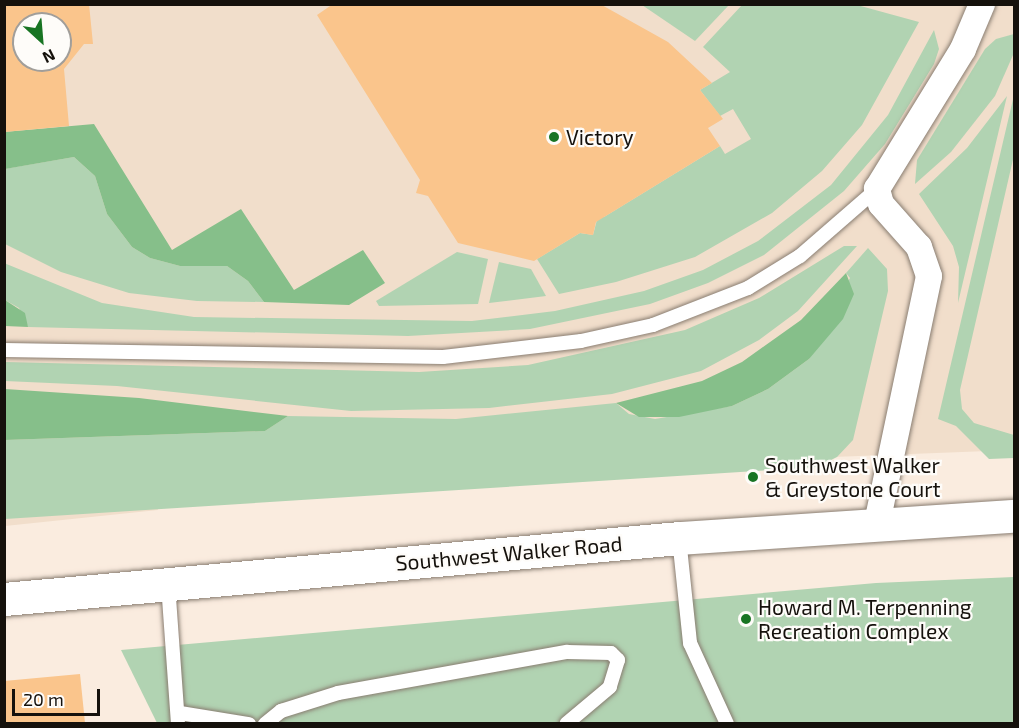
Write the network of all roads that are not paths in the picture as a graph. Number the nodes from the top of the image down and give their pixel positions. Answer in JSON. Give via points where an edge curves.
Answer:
{"nodes":[{"id":1,"x":982,"y":4,"type":"edge"},
{"id":2,"x":877,"y":189,"type":"junction"},
{"id":3,"x":4,"y":350,"type":"edge"},
{"id":4,"x":1014,"y":516,"type":"edge"},
{"id":5,"x":877,"y":523,"type":"junction"},
{"id":6,"x":679,"y":538,"type":"junction"},
{"id":7,"x":168,"y":584,"type":"junction"},
{"id":8,"x":4,"y":598,"type":"edge"},
{"id":9,"x":179,"y":718,"type":"edge"},
{"id":10,"x":249,"y":723,"type":"edge"},
{"id":11,"x":265,"y":723,"type":"edge"},
{"id":12,"x":566,"y":723,"type":"edge"},
{"id":13,"x":728,"y":723,"type":"edge"}],
"edges":[{"from":1,"to":2,"type":"street","via":[[963,49]]},
{"from":2,"to":3,"type":"lane","via":[[800,256],[748,288],[662,322],[581,341],[443,357]]},
{"from":2,"to":5,"type":"street","via":[[881,204],[919,247],[929,276]]},
{"from":4,"to":5,"type":"main road","name":"Southwest Walker Road"},
{"from":5,"to":6,"type":"main road","name":"Southwest Walker Road"},
{"from":6,"to":7,"type":"main road","name":"Southwest Walker Road"},
{"from":6,"to":13,"type":"lane","via":[[690,643]]},
{"from":7,"to":8,"type":"main road","name":"Southwest Walker Road"},
{"from":7,"to":9,"type":"lane"},
{"from":9,"to":10,"type":"lane"},
{"from":11,"to":12,"type":"lane","via":[[303,702],[358,689],[567,651],[611,652],[618,660],[610,687]]}]}
